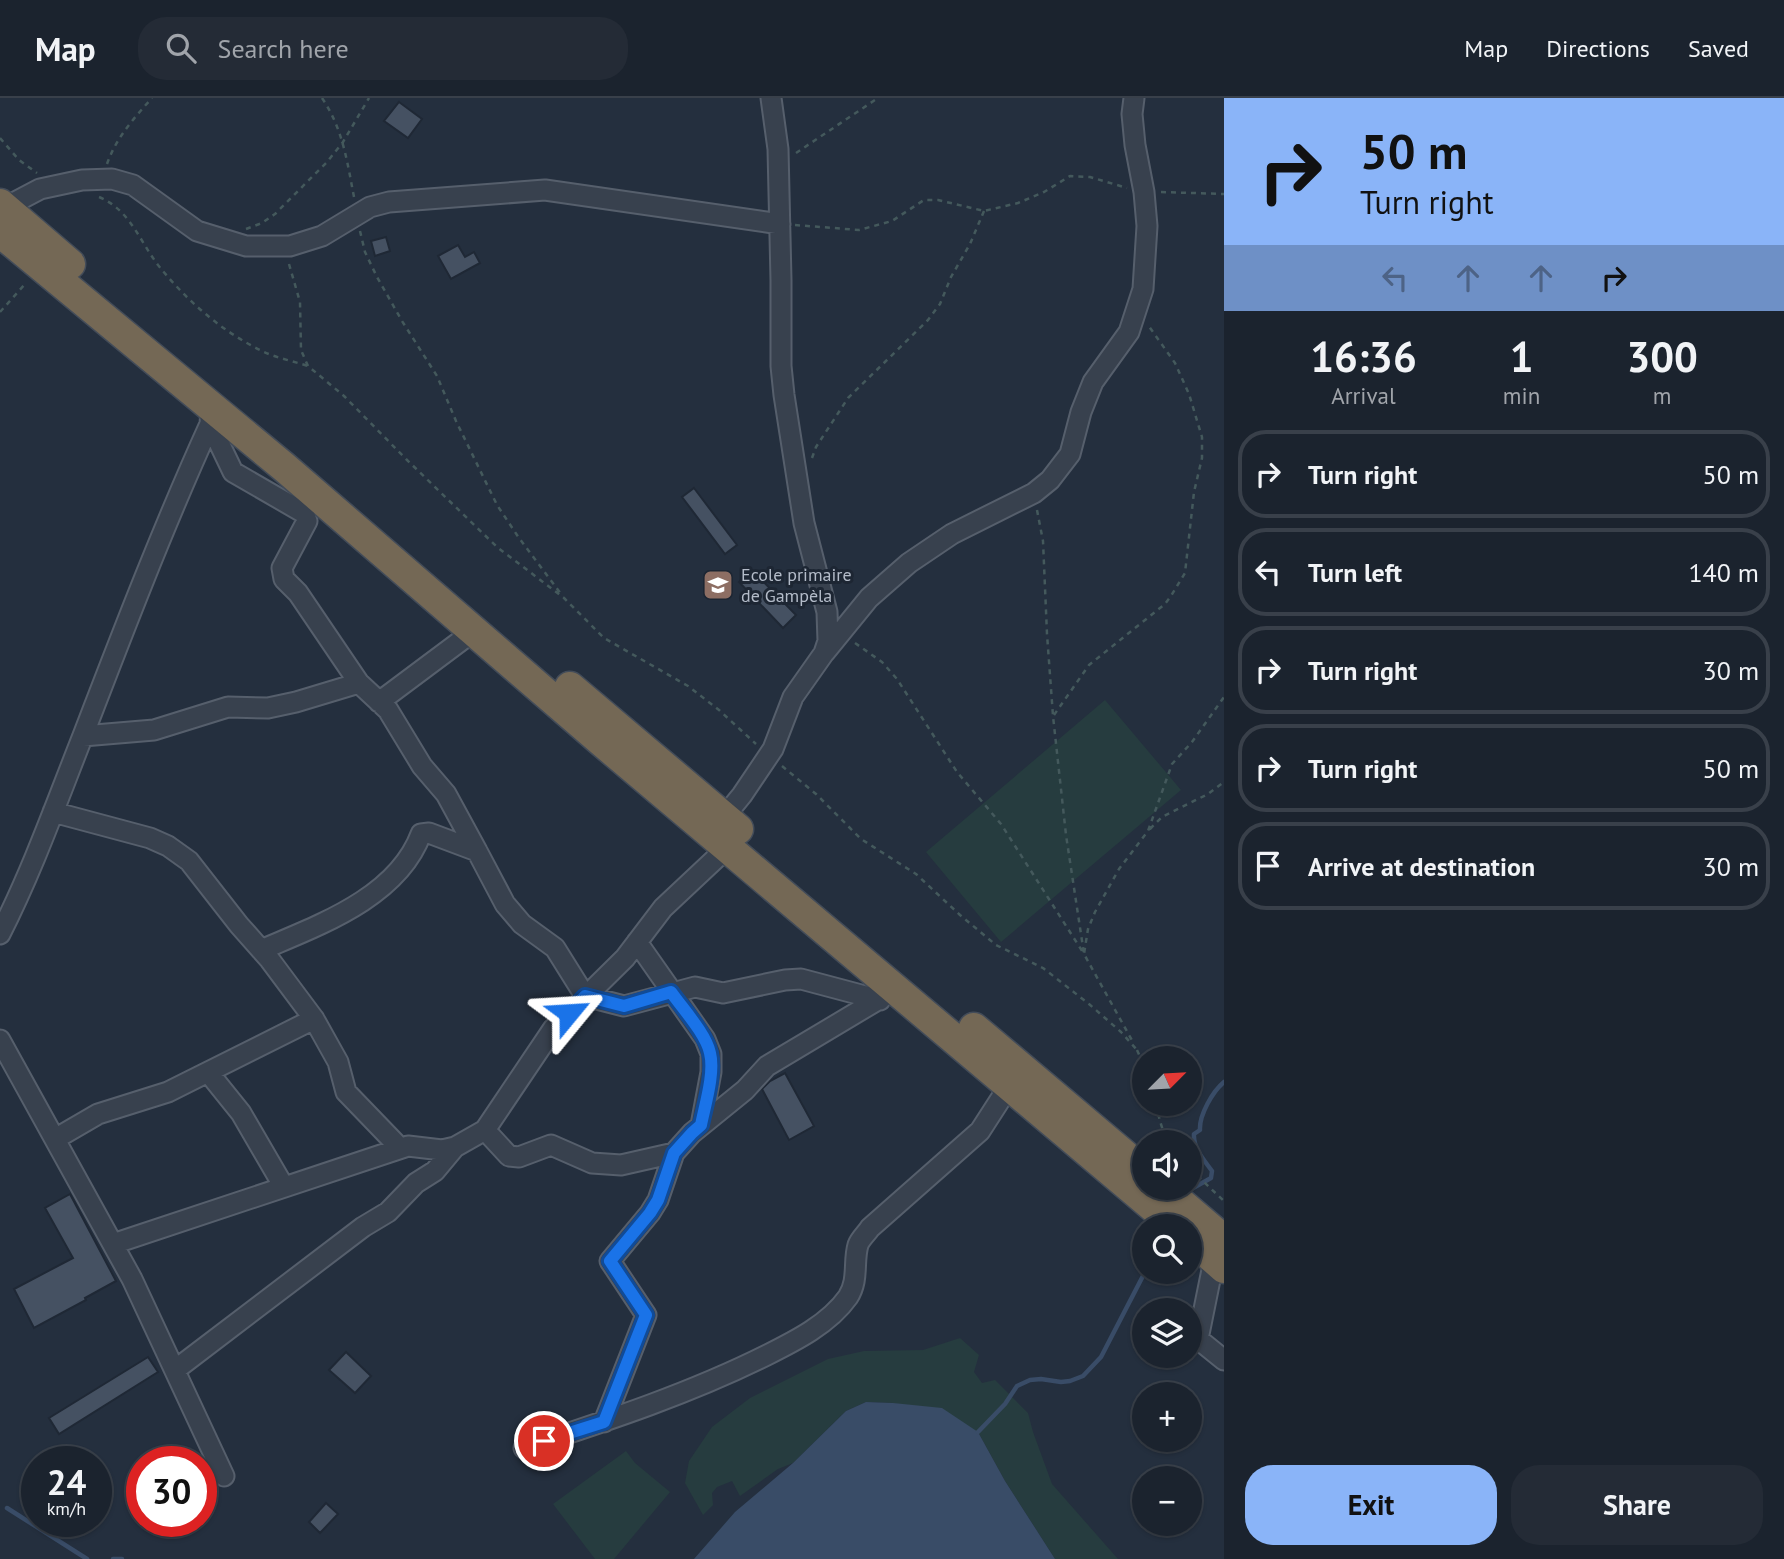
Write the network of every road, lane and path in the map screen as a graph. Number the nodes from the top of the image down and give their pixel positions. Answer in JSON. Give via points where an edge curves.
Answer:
{"nodes":[{"id":1,"x":152,"y":98,"type":"edge"},
{"id":2,"x":322,"y":98,"type":"edge"},
{"id":3,"x":369,"y":98,"type":"edge"},
{"id":4,"x":771,"y":98,"type":"edge"},
{"id":5,"x":878,"y":98,"type":"edge"},
{"id":6,"x":1134,"y":98,"type":"edge"},
{"id":7,"x":343,"y":142,"type":"junction"},
{"id":8,"x":778,"y":164,"type":"junction"},
{"id":9,"x":102,"y":179,"type":"junction"},
{"id":10,"x":1144,"y":192,"type":"junction"},
{"id":11,"x":1224,"y":194,"type":"edge"},
{"id":12,"x":106,"y":200,"type":"dead end"},
{"id":13,"x":984,"y":211,"type":"junction"},
{"id":14,"x":1,"y":215,"type":"edge"},
{"id":15,"x":357,"y":215,"type":"junction"},
{"id":16,"x":780,"y":224,"type":"junction"},
{"id":17,"x":220,"y":238,"type":"junction"},
{"id":18,"x":284,"y":246,"type":"junction"},
{"id":19,"x":157,"y":263,"type":"dead end"},
{"id":20,"x":39,"y":265,"type":"junction"},
{"id":21,"x":0,"y":312,"type":"edge"},
{"id":22,"x":1137,"y":312,"type":"junction"},
{"id":23,"x":308,"y":366,"type":"junction"},
{"id":24,"x":210,"y":416,"type":"junction"},
{"id":25,"x":812,"y":458,"type":"dead end"},
{"id":26,"x":1034,"y":493,"type":"junction"},
{"id":27,"x":564,"y":598,"type":"junction"},
{"id":28,"x":474,"y":631,"type":"junction"},
{"id":29,"x":841,"y":633,"type":"junction"},
{"id":30,"x":824,"y":653,"type":"junction"},
{"id":31,"x":359,"y":682,"type":"junction"},
{"id":32,"x":1224,"y":697,"type":"edge"},
{"id":33,"x":379,"y":702,"type":"junction"},
{"id":34,"x":1053,"y":716,"type":"junction"},
{"id":35,"x":83,"y":736,"type":"junction"},
{"id":36,"x":769,"y":755,"type":"junction"},
{"id":37,"x":1224,"y":782,"type":"edge"},
{"id":38,"x":53,"y":812,"type":"junction"},
{"id":39,"x":724,"y":817,"type":"junction"},
{"id":40,"x":1148,"y":831,"type":"junction"},
{"id":41,"x":728,"y":847,"type":"junction"},
{"id":42,"x":477,"y":851,"type":"junction"},
{"id":43,"x":0,"y":934,"type":"edge"},
{"id":44,"x":636,"y":943,"type":"junction"},
{"id":45,"x":261,"y":950,"type":"junction"},
{"id":46,"x":1084,"y":954,"type":"junction"},
{"id":47,"x":671,"y":992,"type":"junction"},
{"id":48,"x":888,"y":993,"type":"junction"},
{"id":49,"x":585,"y":996,"type":"junction"},
{"id":50,"x":314,"y":1019,"type":"junction"},
{"id":51,"x":0,"y":1040,"type":"edge"},
{"id":52,"x":1134,"y":1046,"type":"edge"},
{"id":53,"x":1135,"y":1046,"type":"edge"},
{"id":54,"x":208,"y":1072,"type":"junction"},
{"id":55,"x":1009,"y":1086,"type":"junction"},
{"id":56,"x":701,"y":1125,"type":"junction"},
{"id":57,"x":485,"y":1130,"type":"junction"},
{"id":58,"x":55,"y":1139,"type":"junction"},
{"id":59,"x":455,"y":1147,"type":"junction"},
{"id":60,"x":400,"y":1149,"type":"junction"},
{"id":61,"x":674,"y":1153,"type":"junction"},
{"id":62,"x":1132,"y":1162,"type":"edge"},
{"id":63,"x":1132,"y":1177,"type":"edge"},
{"id":64,"x":1202,"y":1180,"type":"edge"},
{"id":65,"x":284,"y":1186,"type":"junction"},
{"id":66,"x":1161,"y":1200,"type":"edge"},
{"id":67,"x":1224,"y":1201,"type":"edge"},
{"id":68,"x":113,"y":1244,"type":"junction"},
{"id":69,"x":1202,"y":1245,"type":"edge"},
{"id":70,"x":1221,"y":1256,"type":"edge"},
{"id":71,"x":1224,"y":1360,"type":"edge"},
{"id":72,"x":175,"y":1370,"type":"junction"},
{"id":73,"x":604,"y":1422,"type":"junction"},
{"id":74,"x":524,"y":1448,"type":"dead end"},
{"id":75,"x":224,"y":1476,"type":"dead end"}],
"edges":[{"from":1,"to":9,"type":"path","via":[[112,150]]},
{"from":2,"to":7,"type":"path"},
{"from":3,"to":7,"type":"path"},
{"from":4,"to":8,"type":"street"},
{"from":5,"to":8,"type":"path"},
{"from":6,"to":10,"type":"street","via":[[1135,145]]},
{"from":7,"to":15,"type":"path"},
{"from":7,"to":17,"type":"path","via":[[275,214]]},
{"from":8,"to":16,"type":"street"},
{"from":9,"to":12,"type":"path"},
{"from":9,"to":14,"type":"street","via":[[40,189]]},
{"from":9,"to":17,"type":"street","via":[[133,185],[197,231]]},
{"from":10,"to":11,"type":"path"},
{"from":10,"to":13,"type":"path","via":[[1070,176],[1031,198]]},
{"from":10,"to":22,"type":"street","via":[[1147,237]]},
{"from":13,"to":16,"type":"path","via":[[924,200],[892,221],[859,230]]},
{"from":13,"to":25,"type":"path","via":[[940,304],[848,398]]},
{"from":14,"to":20,"type":"highway"},
{"from":14,"to":39,"type":"highway"},
{"from":15,"to":16,"type":"street","via":[[389,202],[545,190]]},
{"from":15,"to":18,"type":"street","via":[[321,236]]},
{"from":15,"to":27,"type":"path","via":[[365,252],[377,277],[437,376],[497,505]]},
{"from":16,"to":30,"type":"street","via":[[781,366],[804,523],[827,612]]},
{"from":17,"to":18,"type":"street","via":[[246,246]]},
{"from":18,"to":23,"type":"path","via":[[300,302],[301,350]]},
{"from":19,"to":23,"type":"path","via":[[189,300],[228,332],[264,352]]},
{"from":20,"to":21,"type":"path"},
{"from":20,"to":24,"type":"highway"},
{"from":22,"to":26,"type":"street","via":[[1129,332],[1093,382],[1070,454]]},
{"from":22,"to":34,"type":"path","via":[[1175,363],[1202,437],[1185,573],[1165,604],[1089,665]]},
{"from":23,"to":27,"type":"path","via":[[497,547]]},
{"from":24,"to":28,"type":"highway","via":[[284,467]]},
{"from":24,"to":31,"type":"street","via":[[233,472],[304,513],[307,521],[282,568],[284,579],[299,593]]},
{"from":24,"to":35,"type":"street"},
{"from":26,"to":29,"type":"street","via":[[952,534],[908,563],[869,598]]},
{"from":26,"to":34,"type":"path","via":[[1043,541]]},
{"from":27,"to":36,"type":"path","via":[[604,638],[688,686]]},
{"from":28,"to":33,"type":"street"},
{"from":28,"to":41,"type":"highway"},
{"from":29,"to":30,"type":"street"},
{"from":29,"to":46,"type":"path","via":[[882,662],[897,679],[957,772],[1035,874]]},
{"from":30,"to":36,"type":"street","via":[[793,697]]},
{"from":31,"to":33,"type":"street"},
{"from":31,"to":35,"type":"street","via":[[268,708],[228,707],[154,730]]},
{"from":32,"to":40,"type":"path","via":[[1171,764]]},
{"from":33,"to":42,"type":"street","via":[[446,794]]},
{"from":34,"to":46,"type":"path"},
{"from":35,"to":38,"type":"street"},
{"from":36,"to":39,"type":"street"},
{"from":36,"to":52,"type":"path","via":[[861,839],[916,874],[996,945],[1043,968]]},
{"from":37,"to":40,"type":"path","via":[[1163,817]]},
{"from":38,"to":43,"type":"street"},
{"from":38,"to":45,"type":"street","via":[[168,846],[188,861]]},
{"from":39,"to":62,"type":"highway"},
{"from":40,"to":46,"type":"path","via":[[1119,869],[1096,912]]},
{"from":41,"to":44,"type":"street","via":[[663,908]]},
{"from":41,"to":48,"type":"highway"},
{"from":42,"to":45,"type":"street","via":[[421,834],[404,866],[379,889],[335,918]]},
{"from":42,"to":49,"type":"street","via":[[505,904],[522,924],[555,948]]},
{"from":44,"to":47,"type":"street"},
{"from":44,"to":49,"type":"street"},
{"from":45,"to":50,"type":"street"},
{"from":46,"to":53,"type":"path"},
{"from":47,"to":48,"type":"street","via":[[695,987],[723,993],[801,979]]},
{"from":47,"to":49,"type":"street","via":[[624,1006]]},
{"from":47,"to":56,"type":"street","via":[[711,1054]]},
{"from":48,"to":55,"type":"highway"},
{"from":48,"to":56,"type":"street","via":[[767,1066],[746,1090]]},
{"from":49,"to":57,"type":"street","via":[[553,1029]]},
{"from":50,"to":54,"type":"street"},
{"from":50,"to":60,"type":"street","via":[[338,1062],[346,1092]]},
{"from":51,"to":58,"type":"street"},
{"from":54,"to":58,"type":"street","via":[[168,1092],[98,1115]]},
{"from":54,"to":65,"type":"street","via":[[241,1113]]},
{"from":55,"to":63,"type":"highway"},
{"from":55,"to":73,"type":"street","via":[[980,1131],[870,1228],[858,1244],[856,1278],[849,1295],[831,1315],[795,1341],[726,1375]]},
{"from":56,"to":61,"type":"street"},
{"from":57,"to":59,"type":"street"},
{"from":57,"to":61,"type":"street","via":[[509,1156],[519,1157],[551,1145],[592,1163],[621,1165]]},
{"from":58,"to":68,"type":"street"},
{"from":59,"to":60,"type":"street"},
{"from":59,"to":72,"type":"street","via":[[388,1212]]},
{"from":60,"to":65,"type":"street"},
{"from":61,"to":73,"type":"street","via":[[658,1200],[610,1261],[646,1315]]},
{"from":64,"to":67,"type":"path"},
{"from":65,"to":68,"type":"street"},
{"from":66,"to":70,"type":"highway"},
{"from":68,"to":72,"type":"street"},
{"from":69,"to":70,"type":"highway"},
{"from":70,"to":71,"type":"street","via":[[1198,1339]]},
{"from":72,"to":75,"type":"street"},
{"from":73,"to":74,"type":"street"}]}
